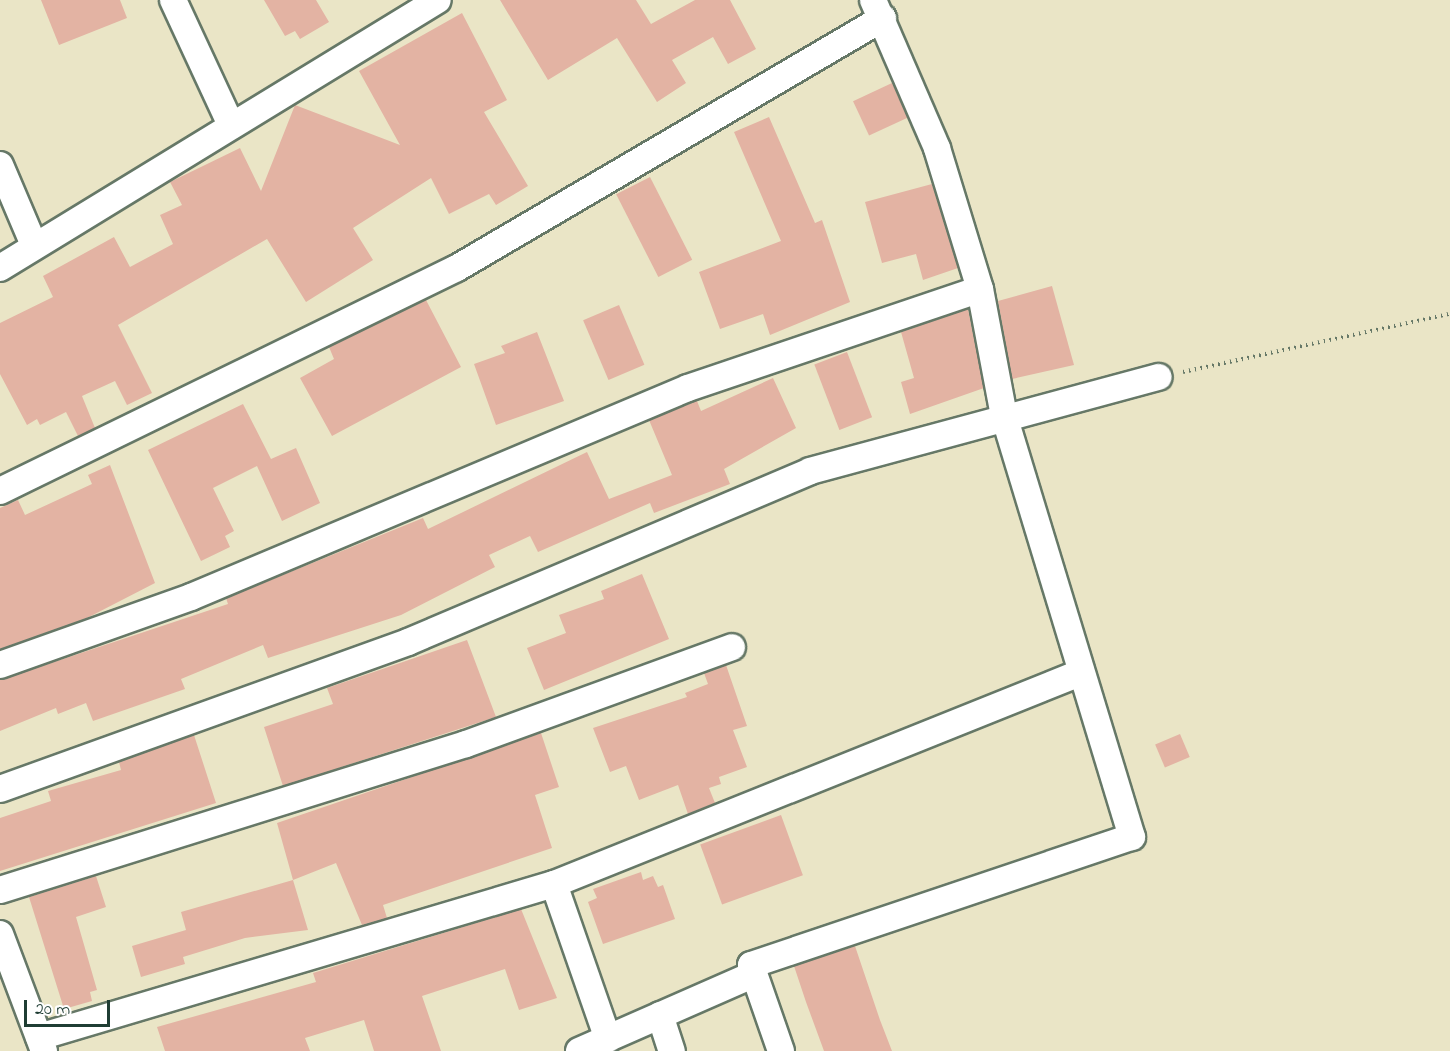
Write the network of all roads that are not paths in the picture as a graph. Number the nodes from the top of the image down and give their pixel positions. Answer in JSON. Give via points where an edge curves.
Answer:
{"nodes":[{"id":1,"x":173,"y":0,"type":"edge"},
{"id":2,"x":438,"y":0,"type":"edge"},
{"id":3,"x":878,"y":9,"type":"edge"},
{"id":4,"x":231,"y":125,"type":"junction"},
{"id":5,"x":0,"y":165,"type":"edge"},
{"id":6,"x":34,"y":245,"type":"junction"},
{"id":7,"x":0,"y":268,"type":"edge"},
{"id":8,"x":980,"y":289,"type":"junction"},
{"id":9,"x":1159,"y":377,"type":"road end"},
{"id":10,"x":1004,"y":416,"type":"junction"},
{"id":11,"x":0,"y":491,"type":"edge"},
{"id":12,"x":732,"y":647,"type":"dead end"},
{"id":13,"x":0,"y":665,"type":"edge"},
{"id":14,"x":1080,"y":673,"type":"junction"},
{"id":15,"x":2,"y":783,"type":"edge"},
{"id":16,"x":554,"y":884,"type":"junction"},
{"id":17,"x":0,"y":890,"type":"edge"},
{"id":18,"x":0,"y":934,"type":"edge"},
{"id":19,"x":754,"y":974,"type":"junction"},
{"id":20,"x":660,"y":1015,"type":"junction"},
{"id":21,"x":608,"y":1039,"type":"junction"},
{"id":22,"x":42,"y":1044,"type":"edge"},
{"id":23,"x":579,"y":1051,"type":"edge"},
{"id":24,"x":672,"y":1051,"type":"edge"},
{"id":25,"x":781,"y":1051,"type":"edge"}],
"edges":[{"from":1,"to":4,"type":"street"},
{"from":2,"to":4,"type":"street"},
{"from":3,"to":8,"type":"street","via":[[937,148]]},
{"from":3,"to":11,"type":"street","via":[[458,268]]},
{"from":4,"to":6,"type":"street"},
{"from":5,"to":6,"type":"street"},
{"from":6,"to":7,"type":"street"},
{"from":8,"to":10,"type":"street"},
{"from":8,"to":13,"type":"street","via":[[688,388],[191,597]]},
{"from":9,"to":10,"type":"street"},
{"from":10,"to":14,"type":"street"},
{"from":10,"to":15,"type":"street","via":[[810,471],[408,642]]},
{"from":12,"to":17,"type":"street","via":[[466,744]]},
{"from":14,"to":16,"type":"street"},
{"from":14,"to":19,"type":"street","via":[[1132,837],[751,965]]},
{"from":16,"to":21,"type":"street"},
{"from":16,"to":22,"type":"street"},
{"from":18,"to":22,"type":"street"},
{"from":19,"to":20,"type":"street"},
{"from":19,"to":25,"type":"street"},
{"from":20,"to":21,"type":"street"},
{"from":20,"to":24,"type":"street"},
{"from":21,"to":23,"type":"street"}]}
